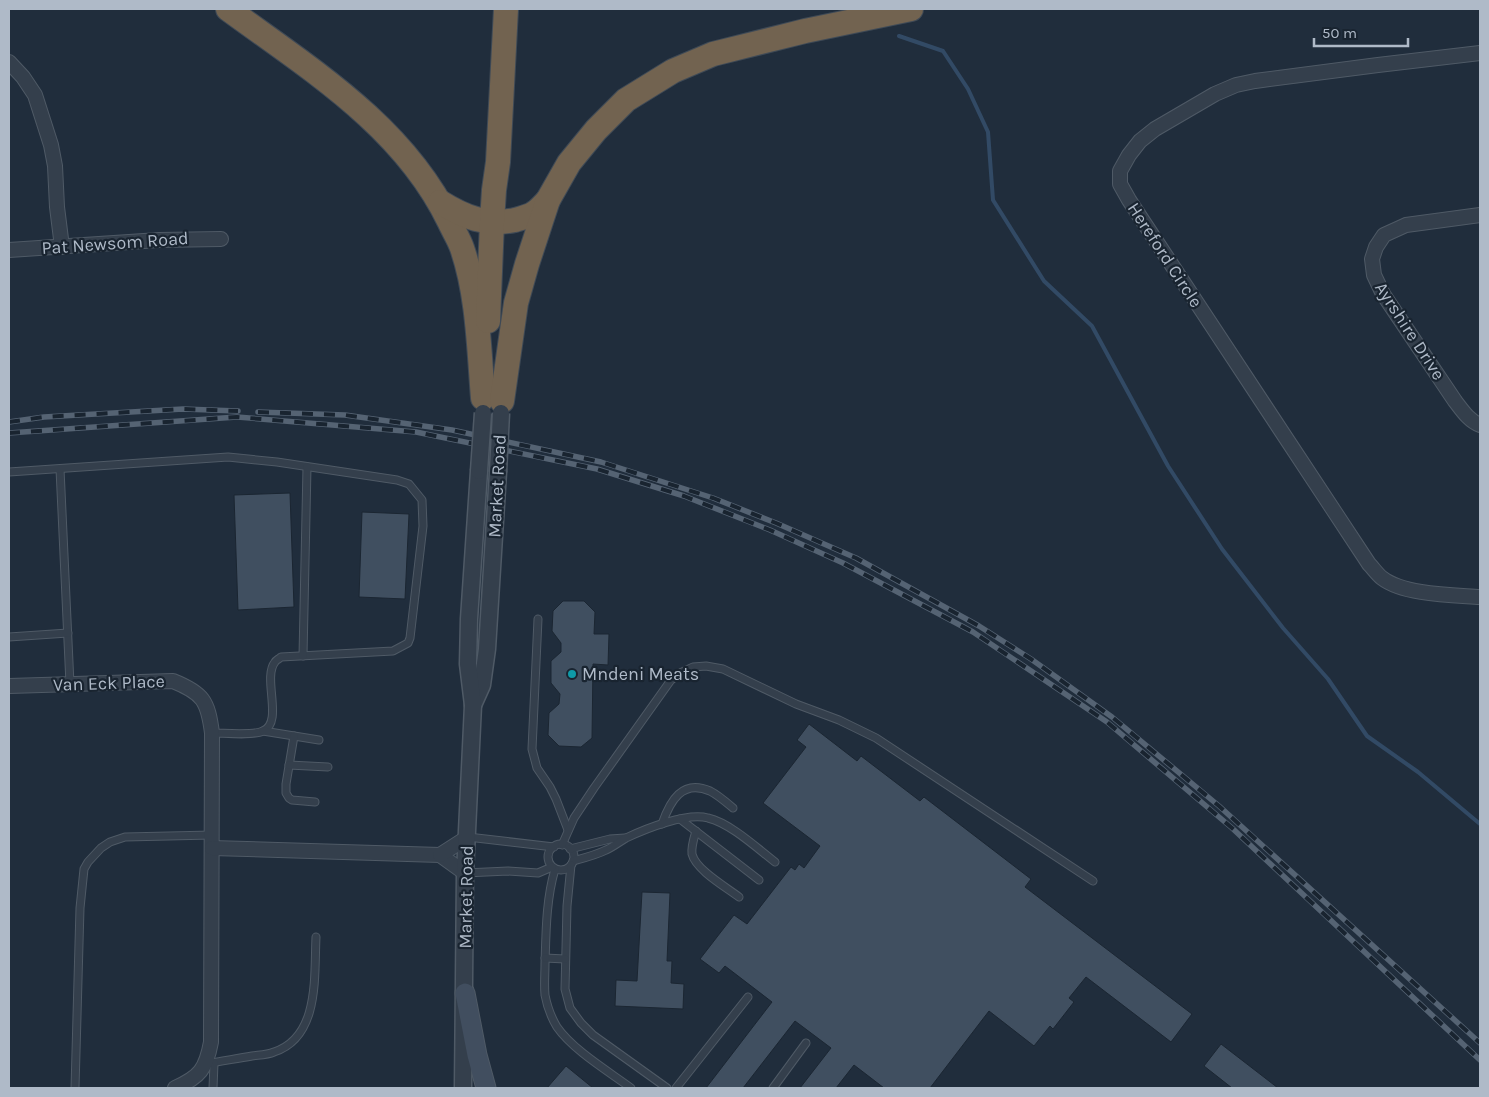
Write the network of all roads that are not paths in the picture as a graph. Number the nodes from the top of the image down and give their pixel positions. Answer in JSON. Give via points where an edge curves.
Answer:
{"nodes":[{"id":1,"x":228,"y":9,"type":"edge"},
{"id":2,"x":911,"y":9,"type":"edge"},
{"id":3,"x":511,"y":12,"type":"edge"},
{"id":4,"x":1480,"y":53,"type":"edge"},
{"id":5,"x":9,"y":62,"type":"edge"},
{"id":6,"x":548,"y":200,"type":"junction"},
{"id":7,"x":440,"y":202,"type":"junction"},
{"id":8,"x":1480,"y":215,"type":"edge"},
{"id":9,"x":498,"y":222,"type":"junction"},
{"id":10,"x":221,"y":239,"type":"dead end"},
{"id":11,"x":62,"y":247,"type":"junction"},
{"id":12,"x":9,"y":250,"type":"edge"},
{"id":13,"x":492,"y":406,"type":"junction"},
{"id":14,"x":1480,"y":425,"type":"edge"},
{"id":15,"x":307,"y":467,"type":"junction"},
{"id":16,"x":60,"y":469,"type":"junction"},
{"id":17,"x":9,"y":472,"type":"edge"},
{"id":18,"x":1480,"y":597,"type":"edge"},
{"id":19,"x":538,"y":618,"type":"dead end"},
{"id":20,"x":68,"y":633,"type":"junction"},
{"id":21,"x":9,"y":637,"type":"edge"},
{"id":22,"x":303,"y":656,"type":"junction"},
{"id":23,"x":70,"y":684,"type":"junction"},
{"id":24,"x":9,"y":686,"type":"edge"},
{"id":25,"x":473,"y":705,"type":"junction"},
{"id":26,"x":263,"y":731,"type":"junction"},
{"id":27,"x":212,"y":733,"type":"junction"},
{"id":28,"x":294,"y":736,"type":"junction"},
{"id":29,"x":319,"y":740,"type":"dead end"},
{"id":30,"x":289,"y":765,"type":"junction"},
{"id":31,"x":328,"y":768,"type":"dead end"},
{"id":32,"x":315,"y":802,"type":"dead end"},
{"id":33,"x":733,"y":808,"type":"dead end"},
{"id":34,"x":680,"y":819,"type":"junction"},
{"id":35,"x":662,"y":824,"type":"junction"},
{"id":36,"x":568,"y":830,"type":"junction"},
{"id":37,"x":696,"y":831,"type":"junction"},
{"id":38,"x":468,"y":837,"type":"junction"},
{"id":39,"x":626,"y":838,"type":"junction"},
{"id":40,"x":212,"y":841,"type":"junction"},
{"id":41,"x":562,"y":845,"type":"junction"},
{"id":42,"x":554,"y":847,"type":"junction"},
{"id":43,"x":570,"y":848,"type":"junction"},
{"id":44,"x":440,"y":855,"type":"junction"},
{"id":45,"x":775,"y":862,"type":"dead end"},
{"id":46,"x":572,"y":863,"type":"junction"},
{"id":47,"x":554,"y":868,"type":"junction"},
{"id":48,"x":465,"y":873,"type":"junction"},
{"id":49,"x":759,"y":880,"type":"dead end"},
{"id":50,"x":1093,"y":882,"type":"dead end"},
{"id":51,"x":739,"y":897,"type":"dead end"},
{"id":52,"x":316,"y":937,"type":"dead end"},
{"id":53,"x":545,"y":958,"type":"junction"},
{"id":54,"x":565,"y":959,"type":"junction"},
{"id":55,"x":464,"y":994,"type":"junction"},
{"id":56,"x":748,"y":997,"type":"dead end"},
{"id":57,"x":806,"y":1043,"type":"dead end"},
{"id":58,"x":210,"y":1063,"type":"junction"},
{"id":59,"x":75,"y":1088,"type":"edge"},
{"id":60,"x":175,"y":1088,"type":"edge"},
{"id":61,"x":213,"y":1088,"type":"edge"},
{"id":62,"x":463,"y":1088,"type":"edge"},
{"id":63,"x":486,"y":1088,"type":"edge"},
{"id":64,"x":631,"y":1088,"type":"edge"},
{"id":65,"x":667,"y":1088,"type":"edge"},
{"id":66,"x":676,"y":1088,"type":"edge"},
{"id":67,"x":773,"y":1088,"type":"edge"}],
"edges":[{"from":1,"to":7,"type":"highway","via":[[336,88],[378,124],[412,160]]},
{"from":2,"to":6,"type":"highway","via":[[713,54],[673,71],[626,100],[608,118],[569,163]]},
{"from":3,"to":9,"type":"highway","via":[[494,190]]},
{"from":3,"to":9,"type":"highway","via":[[510,164],[507,204]]},
{"from":4,"to":18,"type":"street","name":"Hereford Circle","via":[[1236,85],[1155,129],[1140,141],[1120,171],[1120,184],[1368,564],[1382,578],[1401,587]]},
{"from":5,"to":11,"type":"street","via":[[35,95],[51,146]]},
{"from":6,"to":9,"type":"highway","via":[[533,214]]},
{"from":6,"to":13,"type":"highway","via":[[516,303]]},
{"from":7,"to":9,"type":"highway","via":[[474,219]]},
{"from":7,"to":13,"type":"highway","via":[[462,248]]},
{"from":8,"to":14,"type":"street","name":"Ayrshire Drive","via":[[1406,224],[1384,235],[1372,259],[1374,275],[1383,294],[1455,401]]},
{"from":9,"to":13,"type":"highway"},
{"from":10,"to":11,"type":"street","name":"Pat Newsom Road"},
{"from":11,"to":12,"type":"street","name":"Pat Newsom Road"},
{"from":13,"to":25,"type":"street","name":"Market Road","bridge":true,"via":[[480,471],[469,619],[468,664]]},
{"from":13,"to":25,"type":"street","name":"Market Road","bridge":true,"via":[[498,472],[487,649],[482,685]]},
{"from":15,"to":16,"type":"lane","via":[[228,458]]},
{"from":15,"to":22,"type":"lane"},
{"from":15,"to":22,"type":"lane","via":[[409,484],[422,500],[423,526],[408,643],[393,651]]},
{"from":16,"to":17,"type":"lane"},
{"from":16,"to":20,"type":"lane"},
{"from":19,"to":36,"type":"lane","via":[[532,748],[537,768],[556,798]]},
{"from":20,"to":21,"type":"lane"},
{"from":20,"to":23,"type":"lane"},
{"from":22,"to":26,"type":"lane","via":[[281,657],[274,662],[271,670],[272,718],[269,727]]},
{"from":23,"to":24,"type":"street","name":"Van Eck Place"},
{"from":23,"to":27,"type":"street","name":"Van Eck Place","via":[[173,681],[191,688],[203,699],[210,714]]},
{"from":25,"to":38,"type":"street","name":"Market Road"},
{"from":26,"to":27,"type":"lane"},
{"from":26,"to":28,"type":"lane"},
{"from":27,"to":40,"type":"street","name":"Van Eck Place"},
{"from":28,"to":29,"type":"lane"},
{"from":28,"to":30,"type":"lane"},
{"from":30,"to":31,"type":"lane"},
{"from":30,"to":32,"type":"lane","via":[[286,793],[289,798]]},
{"from":33,"to":35,"type":"lane","via":[[712,792],[691,788],[675,797]]},
{"from":34,"to":35,"type":"lane"},
{"from":34,"to":37,"type":"lane"},
{"from":34,"to":45,"type":"lane","via":[[708,818],[730,828]]},
{"from":35,"to":39,"type":"lane"},
{"from":36,"to":41,"type":"lane"},
{"from":36,"to":50,"type":"lane","via":[[671,680],[693,667],[706,666],[723,668],[876,738]]},
{"from":37,"to":49,"type":"lane"},
{"from":37,"to":51,"type":"lane","via":[[692,843],[695,861]]},
{"from":38,"to":42,"type":"lane"},
{"from":38,"to":44,"type":"street"},
{"from":38,"to":48,"type":"street","name":"Market Road"},
{"from":39,"to":43,"type":"lane"},
{"from":39,"to":46,"type":"lane","via":[[605,851]]},
{"from":40,"to":44,"type":"street"},
{"from":40,"to":58,"type":"street","name":"Van Eck Place"},
{"from":40,"to":59,"type":"lane","via":[[125,838],[110,842],[88,862],[84,870],[80,908]]},
{"from":41,"to":42,"type":"lane"},
{"from":41,"to":43,"type":"lane"},
{"from":42,"to":47,"type":"lane","via":[[548,858]]},
{"from":43,"to":46,"type":"lane"},
{"from":44,"to":48,"type":"street"},
{"from":46,"to":47,"type":"lane","via":[[564,870]]},
{"from":46,"to":54,"type":"lane"},
{"from":47,"to":48,"type":"lane","via":[[538,873]]},
{"from":47,"to":53,"type":"lane","via":[[547,904]]},
{"from":48,"to":55,"type":"street","name":"Market Road"},
{"from":52,"to":58,"type":"lane","via":[[312,1006],[303,1030],[294,1041],[273,1053]]},
{"from":53,"to":54,"type":"lane"},
{"from":53,"to":64,"type":"lane","via":[[545,992],[557,1027],[581,1051]]},
{"from":54,"to":65,"type":"lane","via":[[565,989],[575,1016],[593,1035]]},
{"from":55,"to":62,"type":"street","name":"Market Road"},
{"from":55,"to":63,"type":"main road"},
{"from":56,"to":66,"type":"lane"},
{"from":57,"to":67,"type":"lane"},
{"from":58,"to":60,"type":"street","via":[[189,1082]]},
{"from":58,"to":61,"type":"lane"}]}
